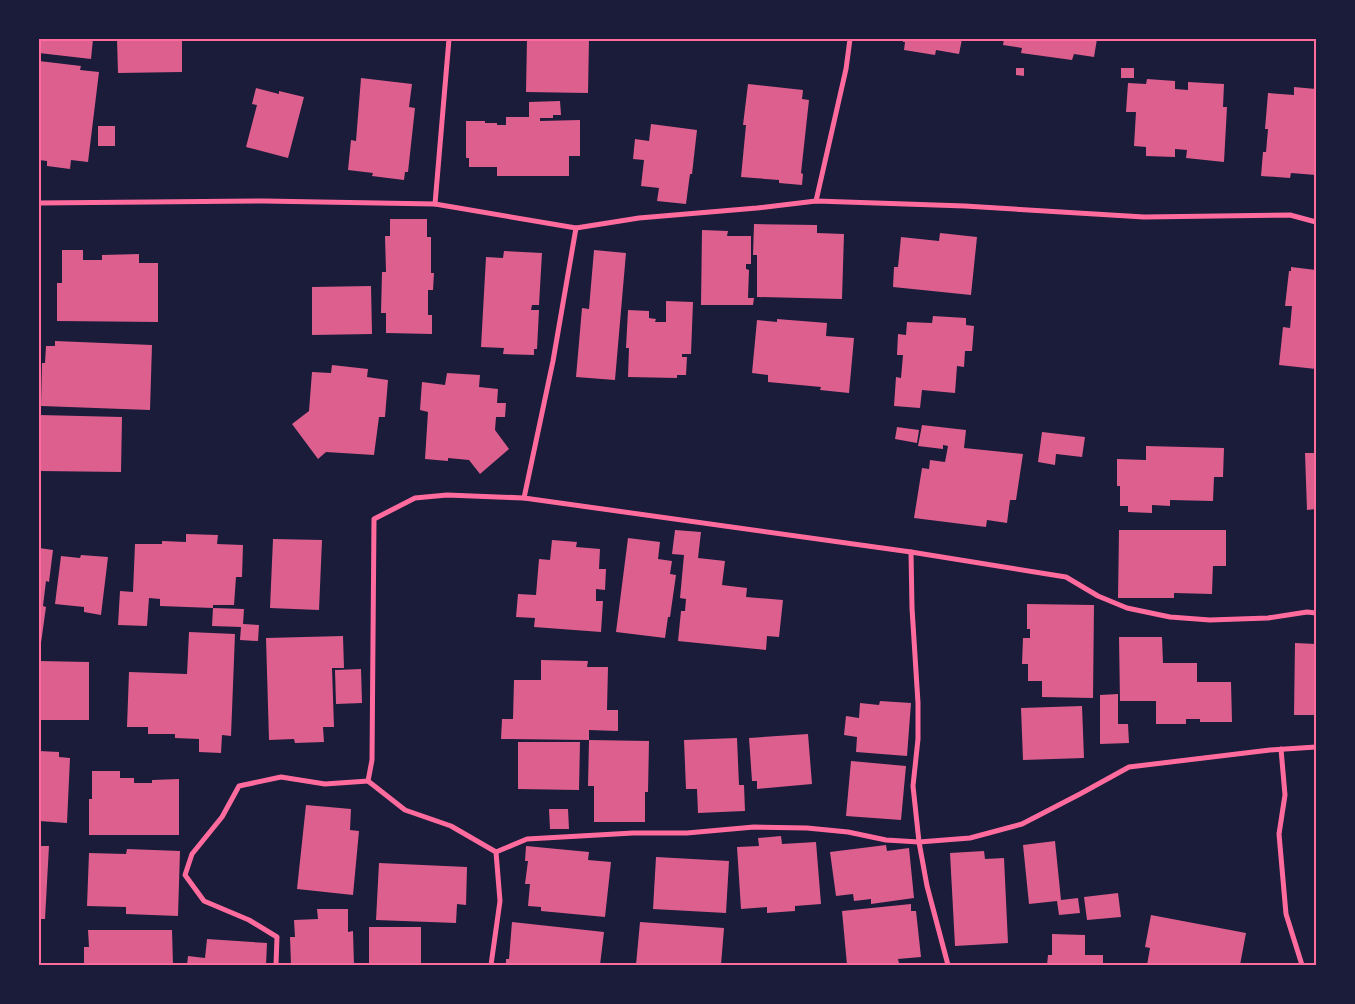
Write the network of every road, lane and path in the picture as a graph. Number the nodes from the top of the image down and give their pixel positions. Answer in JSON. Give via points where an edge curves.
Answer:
{"nodes":[{"id":1,"x":449,"y":39,"type":"edge"},
{"id":2,"x":850,"y":39,"type":"edge"},
{"id":3,"x":816,"y":201,"type":"junction"},
{"id":4,"x":39,"y":203,"type":"edge"},
{"id":5,"x":435,"y":204,"type":"junction"},
{"id":6,"x":1316,"y":222,"type":"edge"},
{"id":7,"x":576,"y":228,"type":"junction"},
{"id":8,"x":524,"y":498,"type":"junction"},
{"id":9,"x":911,"y":552,"type":"junction"},
{"id":10,"x":1316,"y":613,"type":"edge"},
{"id":11,"x":1316,"y":747,"type":"edge"},
{"id":12,"x":1281,"y":749,"type":"junction"},
{"id":13,"x":368,"y":781,"type":"junction"},
{"id":14,"x":919,"y":842,"type":"junction"},
{"id":15,"x":496,"y":852,"type":"junction"},
{"id":16,"x":276,"y":965,"type":"edge"},
{"id":17,"x":491,"y":965,"type":"edge"},
{"id":18,"x":948,"y":965,"type":"edge"},
{"id":19,"x":1302,"y":965,"type":"edge"}],
"edges":[{"from":1,"to":5,"type":"street"},
{"from":2,"to":3,"type":"street"},
{"from":3,"to":6,"type":"street","via":[[1144,217],[1290,215]]},
{"from":3,"to":7,"type":"street","via":[[639,218]]},
{"from":4,"to":5,"type":"street","via":[[264,200]]},
{"from":5,"to":7,"type":"street"},
{"from":7,"to":8,"type":"street"},
{"from":8,"to":9,"type":"street"},
{"from":8,"to":13,"type":"street","via":[[415,498],[374,519],[372,760]]},
{"from":9,"to":10,"type":"street","via":[[1066,577],[1127,608],[1170,617],[1210,620]]},
{"from":9,"to":14,"type":"street","via":[[918,704],[913,786]]},
{"from":11,"to":12,"type":"street"},
{"from":12,"to":14,"type":"street","via":[[1128,767],[1022,824],[970,838]]},
{"from":12,"to":19,"type":"street","via":[[1285,795],[1279,834],[1286,914]]},
{"from":13,"to":15,"type":"street","via":[[405,810],[451,826]]},
{"from":13,"to":16,"type":"street","via":[[325,784],[281,777],[239,786],[222,817],[192,854],[185,876],[204,901],[249,920],[278,937]]},
{"from":14,"to":15,"type":"street","via":[[816,828],[754,827],[527,839]]},
{"from":14,"to":18,"type":"street"},
{"from":15,"to":17,"type":"street","via":[[500,902]]}]}
